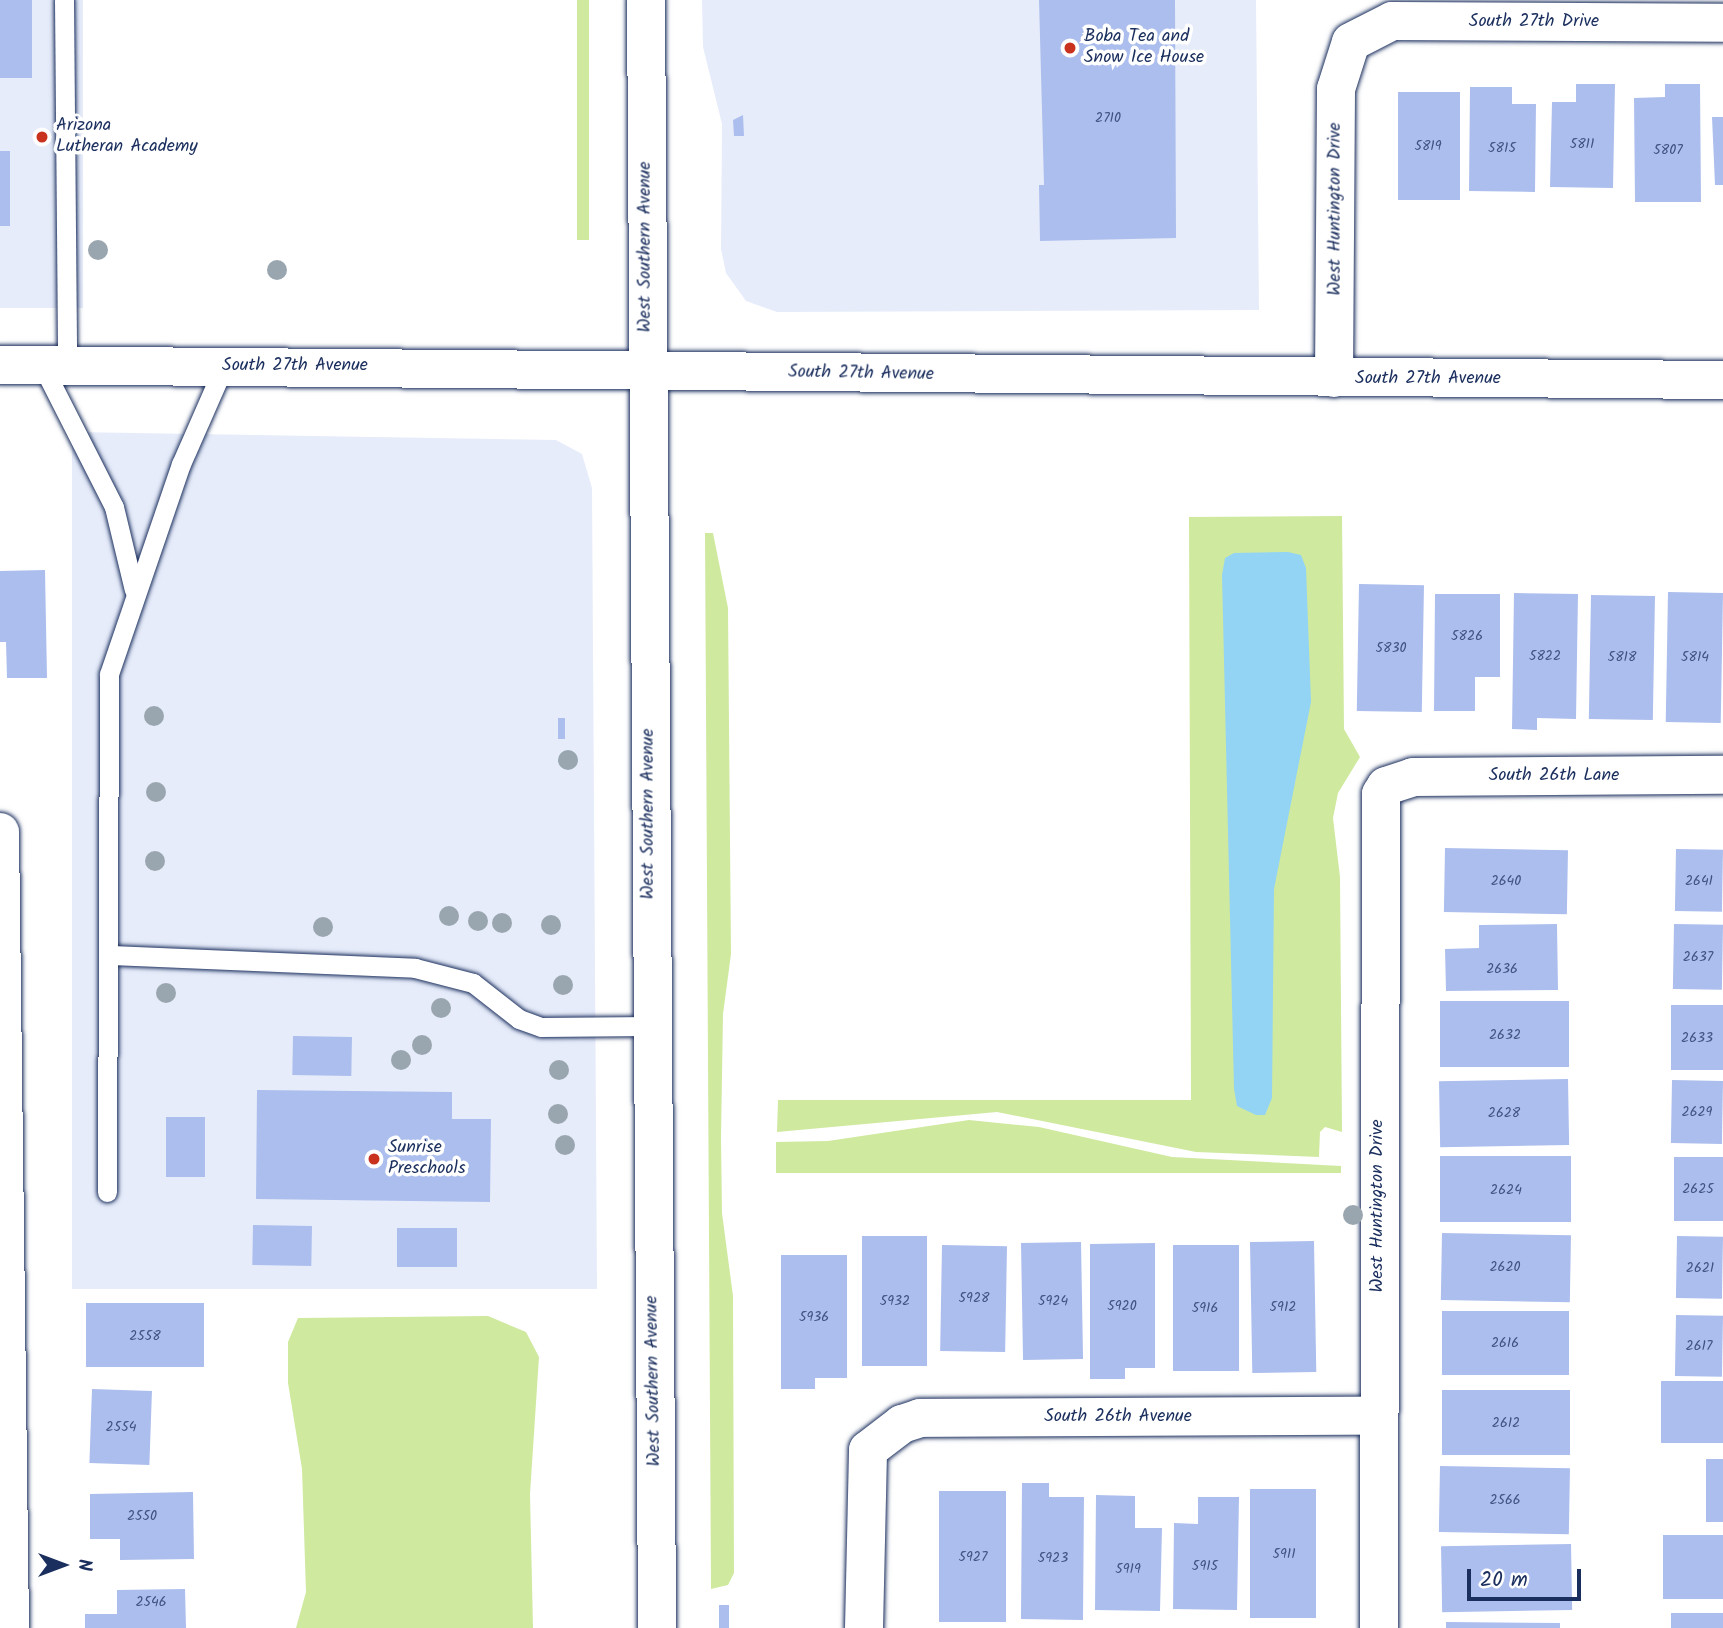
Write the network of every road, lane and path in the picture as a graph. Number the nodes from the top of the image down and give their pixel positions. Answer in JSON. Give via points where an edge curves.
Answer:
{"nodes":[{"id":1,"x":64,"y":0,"type":"edge"},
{"id":2,"x":646,"y":0,"type":"edge"},
{"id":3,"x":1723,"y":23,"type":"edge"},
{"id":4,"x":1351,"y":42,"type":"joint"},
{"id":5,"x":0,"y":365,"type":"edge"},
{"id":6,"x":55,"y":365,"type":"junction"},
{"id":7,"x":224,"y":366,"type":"junction"},
{"id":8,"x":647,"y":369,"type":"junction"},
{"id":9,"x":1334,"y":379,"type":"junction"},
{"id":10,"x":1723,"y":380,"type":"edge"},
{"id":11,"x":134,"y":590,"type":"junction"},
{"id":12,"x":1723,"y":775,"type":"edge"},
{"id":13,"x":1386,"y":786,"type":"joint"},
{"id":14,"x":0,"y":832,"type":"edge"},
{"id":15,"x":110,"y":955,"type":"junction"},
{"id":16,"x":650,"y":1026,"type":"junction"},
{"id":17,"x":107,"y":1192,"type":"dead end"},
{"id":18,"x":4,"y":1314,"type":"edge"},
{"id":19,"x":1377,"y":1416,"type":"junction"},
{"id":20,"x":10,"y":1628,"type":"edge"},
{"id":21,"x":657,"y":1628,"type":"edge"},
{"id":22,"x":864,"y":1628,"type":"edge"},
{"id":23,"x":1378,"y":1628,"type":"edge"}],
"edges":[{"from":1,"to":6,"type":"lane"},
{"from":2,"to":8,"type":"street","name":"West Southern Avenue"},
{"from":3,"to":4,"type":"street","name":"South 27th Drive","via":[[1392,21]]},
{"from":4,"to":9,"type":"street","name":"West Huntington Drive","via":[[1336,89]]},
{"from":5,"to":6,"type":"street","name":"South 27th Avenue"},
{"from":6,"to":7,"type":"street","name":"South 27th Avenue"},
{"from":6,"to":11,"type":"lane","via":[[114,507]]},
{"from":7,"to":8,"type":"street","name":"South 27th Avenue"},
{"from":7,"to":11,"type":"lane"},
{"from":8,"to":9,"type":"street","name":"South 27th Avenue"},
{"from":8,"to":16,"type":"street","name":"West Southern Avenue"},
{"from":9,"to":10,"type":"street","name":"South 27th Avenue"},
{"from":11,"to":15,"type":"lane","via":[[112,657],[106,701]]},
{"from":12,"to":13,"type":"street","name":"South 26th Lane","via":[[1413,777]]},
{"from":13,"to":19,"type":"street","name":"West Huntington Drive","via":[[1379,806]]},
{"from":14,"to":18,"type":"street"},
{"from":15,"to":16,"type":"lane","via":[[415,968],[472,983],[519,1019],[541,1027]]},
{"from":15,"to":17,"type":"lane"},
{"from":16,"to":21,"type":"street","name":"West Southern Avenue"},
{"from":18,"to":20,"type":"street"},
{"from":19,"to":22,"type":"street","name":"South 26th Avenue","via":[[920,1418],[885,1434],[868,1450]]},
{"from":19,"to":23,"type":"street","name":"West Huntington Drive"}]}
